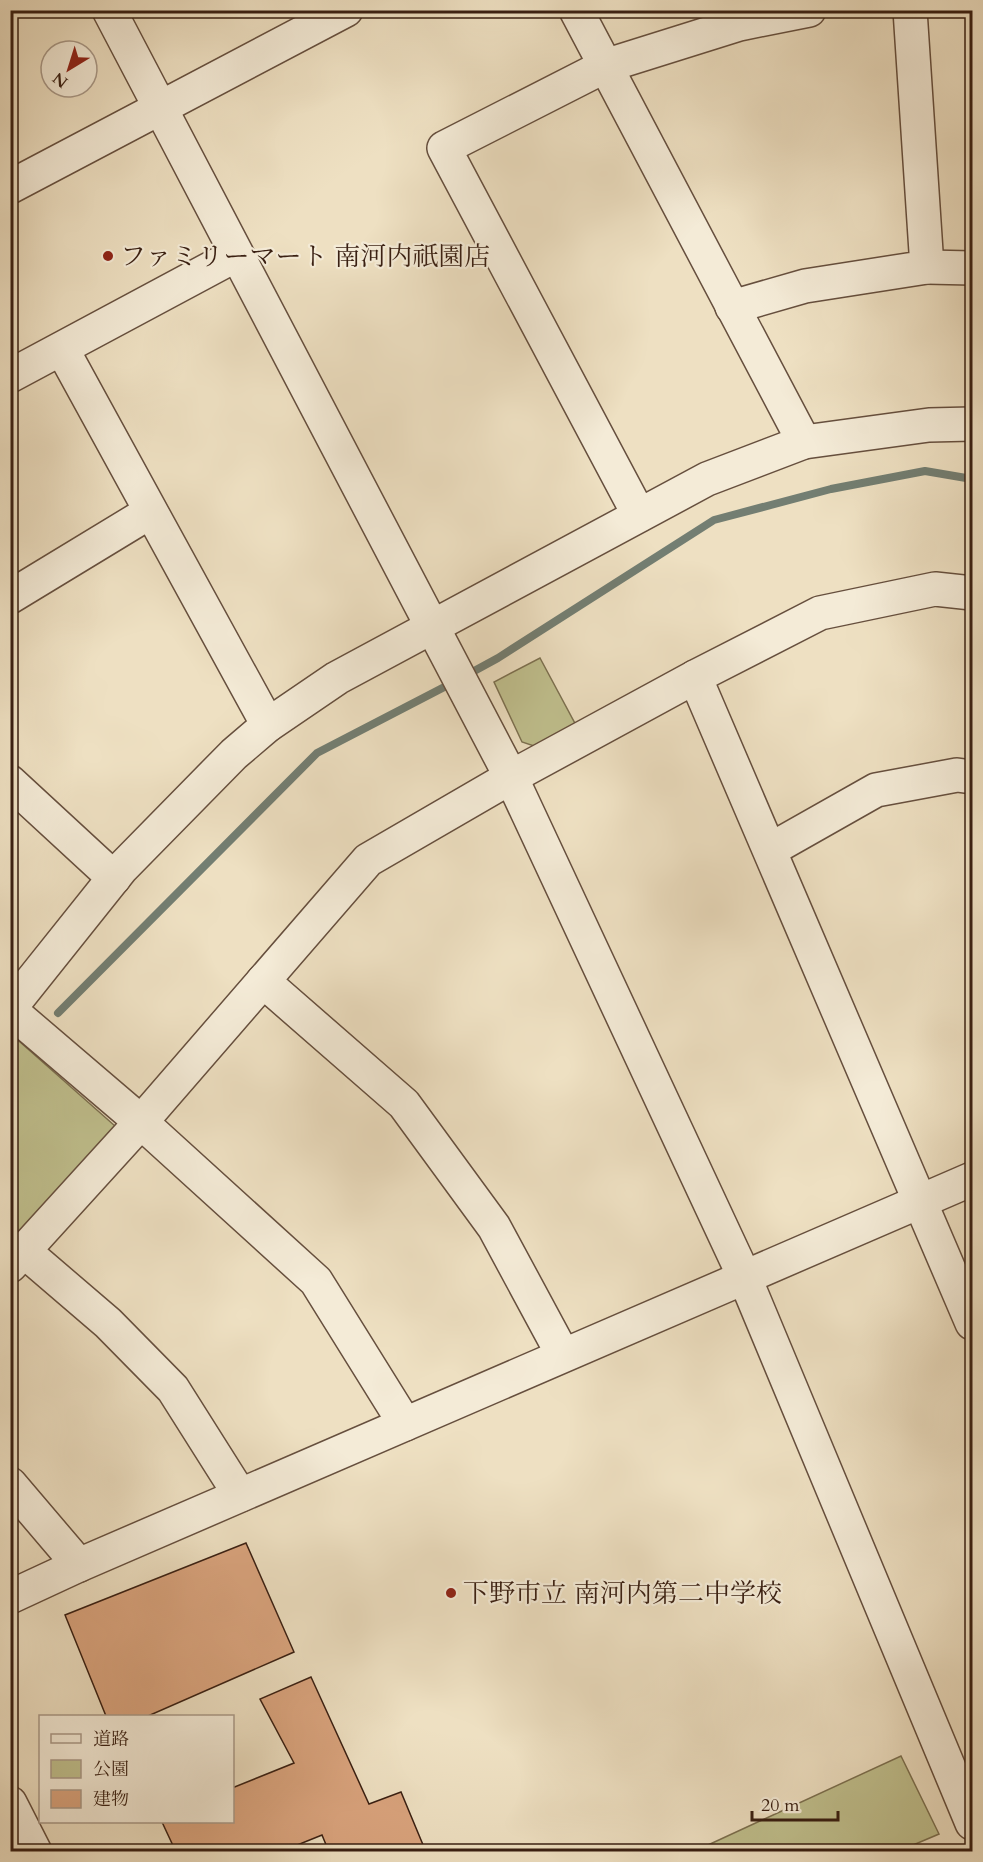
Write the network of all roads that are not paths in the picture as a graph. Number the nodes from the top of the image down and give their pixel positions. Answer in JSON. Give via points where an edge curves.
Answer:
{"nodes":[{"id":1,"x":109,"y":10,"type":"edge"},
{"id":2,"x":346,"y":10,"type":"edge"},
{"id":3,"x":576,"y":10,"type":"edge"},
{"id":4,"x":809,"y":10,"type":"edge"},
{"id":5,"x":910,"y":10,"type":"edge"},
{"id":6,"x":605,"y":66,"type":"junction"},
{"id":7,"x":161,"y":108,"type":"junction"},
{"id":8,"x":10,"y":187,"type":"edge"},
{"id":9,"x":236,"y":255,"type":"junction"},
{"id":10,"x":927,"y":267,"type":"junction"},
{"id":11,"x":972,"y":268,"type":"edge"},
{"id":12,"x":732,"y":307,"type":"junction"},
{"id":13,"x":62,"y":349,"type":"junction"},
{"id":14,"x":10,"y":376,"type":"edge"},
{"id":15,"x":972,"y":424,"type":"edge"},
{"id":16,"x":804,"y":442,"type":"junction"},
{"id":17,"x":150,"y":512,"type":"junction"},
{"id":18,"x":639,"y":515,"type":"junction"},
{"id":19,"x":972,"y":592,"type":"edge"},
{"id":20,"x":10,"y":597,"type":"edge"},
{"id":21,"x":438,"y":638,"type":"junction"},
{"id":22,"x":696,"y":677,"type":"junction"},
{"id":23,"x":268,"y":725,"type":"junction"},
{"id":24,"x":511,"y":777,"type":"junction"},
{"id":25,"x":972,"y":777,"type":"edge"},
{"id":26,"x":10,"y":782,"type":"edge"},
{"id":27,"x":770,"y":850,"type":"junction"},
{"id":28,"x":114,"y":878,"type":"junction"},
{"id":29,"x":262,"y":981,"type":"junction"},
{"id":30,"x":10,"y":1009,"type":"edge"},
{"id":31,"x":141,"y":1122,"type":"junction"},
{"id":32,"x":972,"y":1179,"type":"edge"},
{"id":33,"x":920,"y":1201,"type":"junction"},
{"id":34,"x":17,"y":1258,"type":"edge"},
{"id":35,"x":744,"y":1276,"type":"junction"},
{"id":36,"x":972,"y":1323,"type":"edge"},
{"id":37,"x":563,"y":1355,"type":"junction"},
{"id":38,"x":405,"y":1424,"type":"junction"},
{"id":39,"x":10,"y":1484,"type":"edge"},
{"id":40,"x":240,"y":1496,"type":"junction"},
{"id":41,"x":80,"y":1565,"type":"junction"},
{"id":42,"x":10,"y":1597,"type":"edge"},
{"id":43,"x":10,"y":1803,"type":"edge"},
{"id":44,"x":972,"y":1819,"type":"edge"},
{"id":45,"x":35,"y":1851,"type":"edge"}],
"edges":[{"from":1,"to":7,"type":"street"},
{"from":2,"to":7,"type":"street"},
{"from":3,"to":6,"type":"street"},
{"from":4,"to":6,"type":"street","via":[[740,24]]},
{"from":5,"to":10,"type":"street"},
{"from":6,"to":12,"type":"street"},
{"from":6,"to":18,"type":"street","via":[[444,148]]},
{"from":7,"to":8,"type":"street"},
{"from":7,"to":9,"type":"street"},
{"from":9,"to":13,"type":"street"},
{"from":9,"to":21,"type":"street"},
{"from":10,"to":11,"type":"street"},
{"from":10,"to":12,"type":"street","via":[[805,285]]},
{"from":12,"to":16,"type":"street"},
{"from":13,"to":14,"type":"street"},
{"from":13,"to":17,"type":"street"},
{"from":15,"to":16,"type":"street","via":[[929,424]]},
{"from":16,"to":18,"type":"street","via":[[707,479]]},
{"from":17,"to":20,"type":"street"},
{"from":17,"to":23,"type":"street"},
{"from":18,"to":21,"type":"street"},
{"from":19,"to":22,"type":"street","via":[[935,589],[820,613]]},
{"from":21,"to":23,"type":"street","via":[[338,678]]},
{"from":21,"to":24,"type":"street"},
{"from":22,"to":24,"type":"street"},
{"from":22,"to":27,"type":"street"},
{"from":23,"to":28,"type":"street","via":[[234,754]]},
{"from":24,"to":29,"type":"street","via":[[368,860]]},
{"from":24,"to":35,"type":"street"},
{"from":25,"to":27,"type":"street","via":[[957,775],[876,790]]},
{"from":26,"to":28,"type":"street"},
{"from":27,"to":33,"type":"street"},
{"from":28,"to":30,"type":"street"},
{"from":29,"to":31,"type":"street"},
{"from":29,"to":37,"type":"street","via":[[404,1104],[494,1227]]},
{"from":30,"to":31,"type":"street"},
{"from":31,"to":34,"type":"street"},
{"from":31,"to":38,"type":"street","via":[[316,1281]]},
{"from":32,"to":33,"type":"street"},
{"from":33,"to":35,"type":"street"},
{"from":33,"to":36,"type":"street"},
{"from":34,"to":40,"type":"street","via":[[108,1323],[173,1389]]},
{"from":35,"to":37,"type":"street"},
{"from":35,"to":44,"type":"street"},
{"from":37,"to":38,"type":"street"},
{"from":38,"to":40,"type":"street"},
{"from":39,"to":41,"type":"street"},
{"from":40,"to":41,"type":"street"},
{"from":41,"to":42,"type":"street"},
{"from":43,"to":45,"type":"street"}]}
